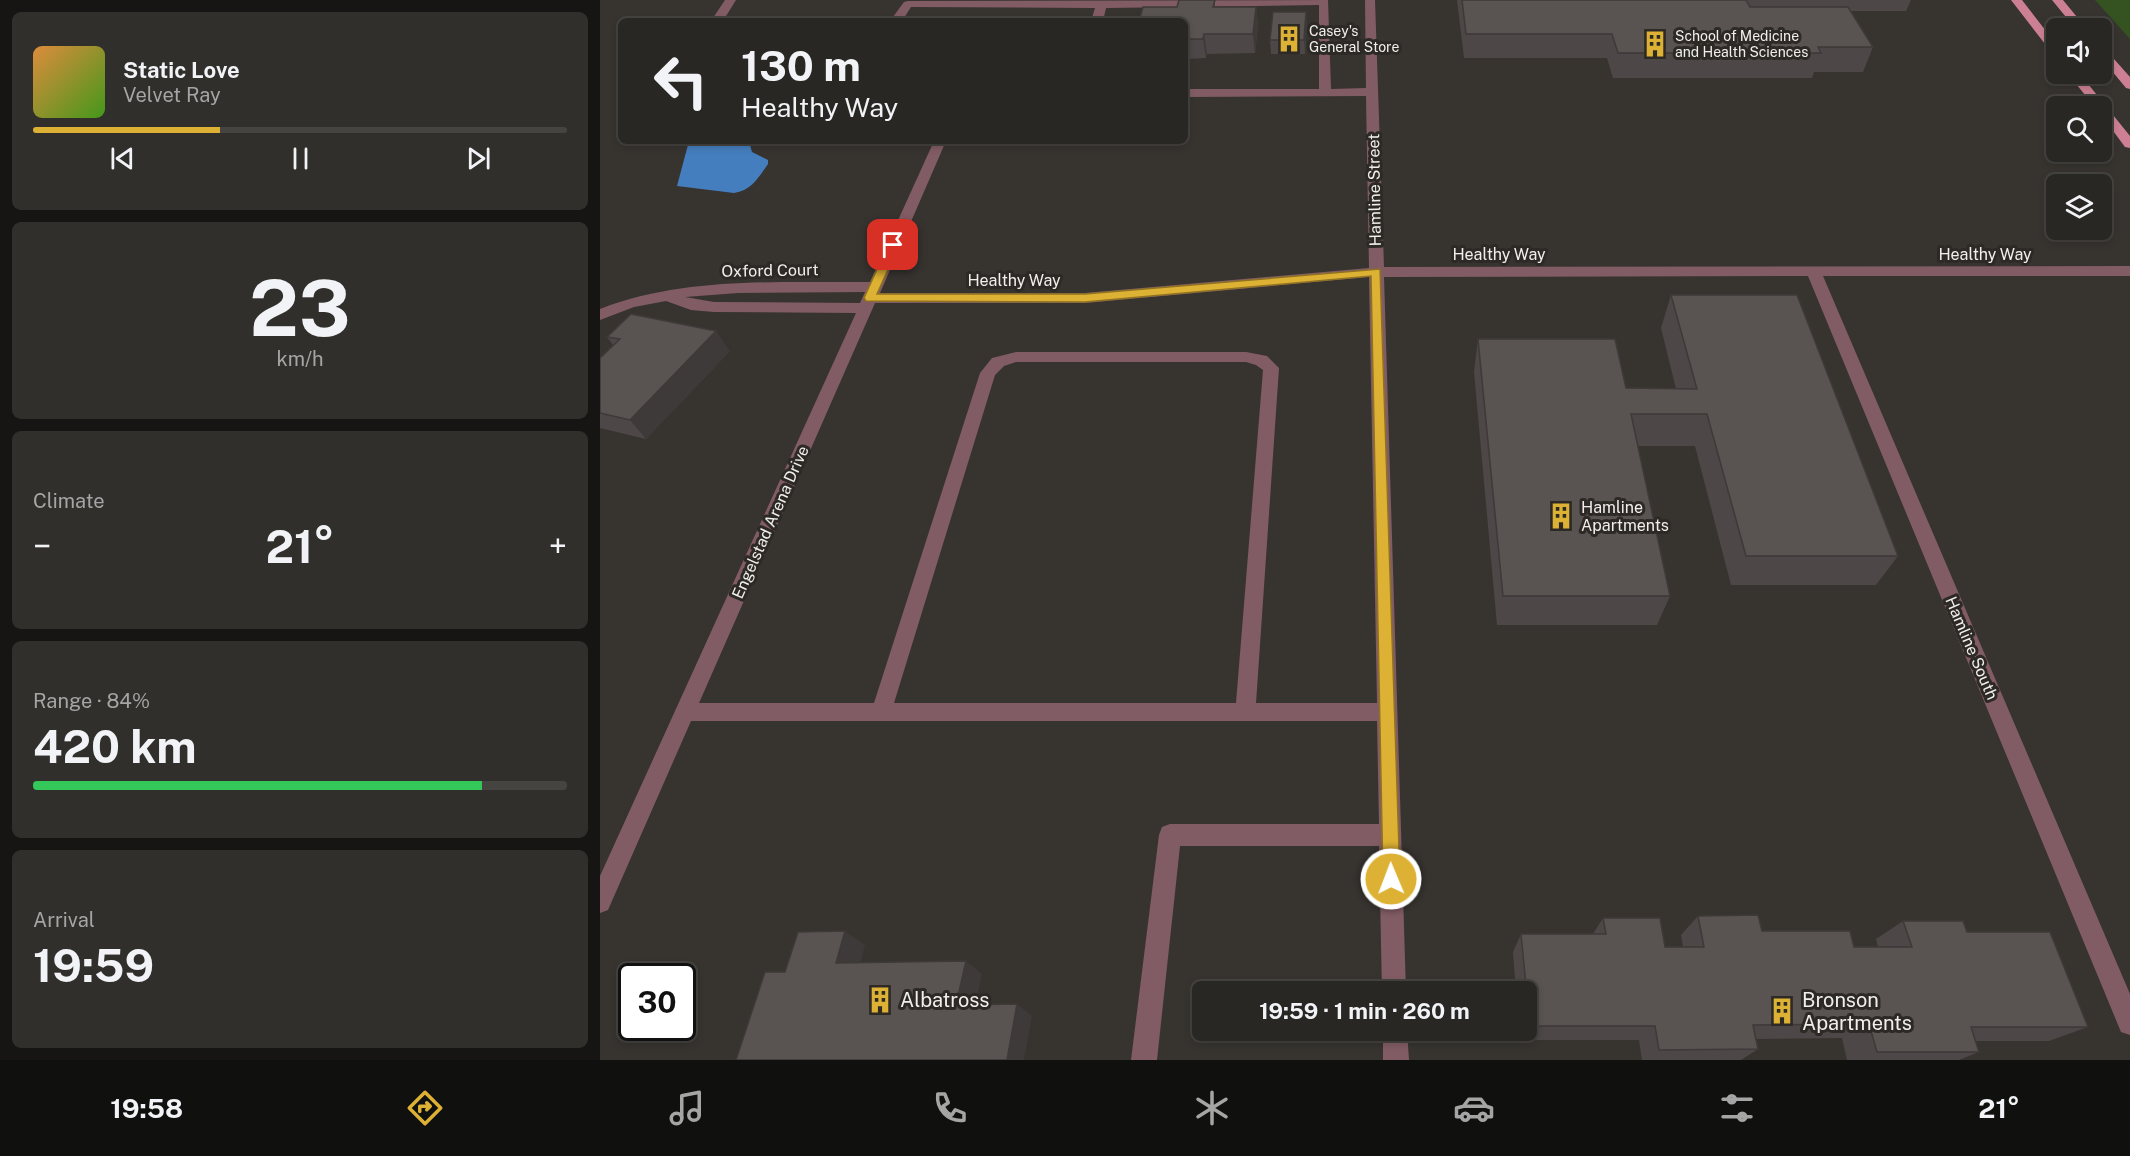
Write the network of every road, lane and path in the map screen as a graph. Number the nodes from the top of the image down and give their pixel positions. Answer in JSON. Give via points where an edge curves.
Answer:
{"nodes":[{"id":1,"x":731,"y":0,"type":"edge"},
{"id":2,"x":1370,"y":0,"type":"edge"},
{"id":3,"x":2016,"y":0,"type":"edge"},
{"id":4,"x":2057,"y":0,"type":"edge"},
{"id":5,"x":909,"y":2,"type":"edge"},
{"id":6,"x":1102,"y":5,"type":"junction"},
{"id":7,"x":1002,"y":6,"type":"edge"},
{"id":8,"x":717,"y":18,"type":"edge"},
{"id":9,"x":898,"y":18,"type":"edge"},
{"id":10,"x":1098,"y":18,"type":"edge"},
{"id":11,"x":2072,"y":18,"type":"edge"},
{"id":12,"x":2046,"y":38,"type":"edge"},
{"id":13,"x":2112,"y":64,"type":"edge"},
{"id":14,"x":2082,"y":84,"type":"edge"},
{"id":15,"x":2130,"y":85,"type":"edge"},
{"id":16,"x":1325,"y":92,"type":"junction"},
{"id":17,"x":1372,"y":92,"type":"junction"},
{"id":18,"x":1188,"y":93,"type":"edge"},
{"id":19,"x":2092,"y":96,"type":"edge"},
{"id":20,"x":2112,"y":121,"type":"edge"},
{"id":21,"x":939,"y":144,"type":"edge"},
{"id":22,"x":2130,"y":144,"type":"edge"},
{"id":23,"x":2130,"y":271,"type":"edge"},
{"id":24,"x":1376,"y":272,"type":"junction"},
{"id":25,"x":1814,"y":272,"type":"junction"},
{"id":26,"x":668,"y":296,"type":"junction"},
{"id":27,"x":870,"y":298,"type":"junction"},
{"id":28,"x":600,"y":315,"type":"edge"},
{"id":29,"x":685,"y":712,"type":"junction"},
{"id":30,"x":881,"y":712,"type":"junction"},
{"id":31,"x":1245,"y":712,"type":"junction"},
{"id":32,"x":1388,"y":712,"type":"junction"},
{"id":33,"x":1390,"y":835,"type":"junction"},
{"id":34,"x":600,"y":902,"type":"edge"},
{"id":35,"x":1394,"y":981,"type":"edge"},
{"id":36,"x":2130,"y":1023,"type":"edge"},
{"id":37,"x":1395,"y":1041,"type":"edge"},
{"id":38,"x":1144,"y":1060,"type":"edge"},
{"id":39,"x":1396,"y":1060,"type":"edge"}],
"edges":[{"from":1,"to":8,"type":"street"},
{"from":2,"to":17,"type":"street","name":"Hamline Street"},
{"from":3,"to":12,"type":"main road"},
{"from":4,"to":11,"type":"main road"},
{"from":5,"to":7,"type":"street"},
{"from":5,"to":9,"type":"street"},
{"from":6,"to":7,"type":"street"},
{"from":6,"to":10,"type":"street"},
{"from":6,"to":16,"type":"street","via":[[1324,2]]},
{"from":13,"to":15,"type":"main road"},
{"from":14,"to":19,"type":"main road"},
{"from":16,"to":17,"type":"street"},
{"from":16,"to":18,"type":"street"},
{"from":17,"to":24,"type":"street","name":"Hamline Street"},
{"from":20,"to":22,"type":"main road"},
{"from":21,"to":27,"type":"street","name":"Engelstad Arena Drive"},
{"from":23,"to":25,"type":"street","name":"Healthy Way"},
{"from":24,"to":25,"type":"street","name":"Healthy Way"},
{"from":24,"to":27,"type":"street","name":"Healthy Way","via":[[1085,298]]},
{"from":24,"to":32,"type":"street","name":"Hamline Street"},
{"from":25,"to":36,"type":"street","name":"Hamline South"},
{"from":26,"to":27,"type":"street","name":"Oxford Court","via":[[738,288]]},
{"from":26,"to":27,"type":"street","via":[[703,306]]},
{"from":26,"to":28,"type":"street","name":"Oxford Court","via":[[631,303]]},
{"from":27,"to":29,"type":"street","name":"Engelstad Arena Drive"},
{"from":29,"to":30,"type":"street"},
{"from":29,"to":34,"type":"street","name":"Engelstad Arena Drive"},
{"from":30,"to":31,"type":"street"},
{"from":30,"to":31,"type":"street","via":[[988,372],[998,362],[1016,357],[1246,357],[1261,360],[1271,368]]},
{"from":31,"to":32,"type":"street"},
{"from":32,"to":33,"type":"street","name":"Hamline Street"},
{"from":33,"to":35,"type":"street","name":"Hamline Street"},
{"from":33,"to":38,"type":"street","via":[[1170,835]]},
{"from":37,"to":39,"type":"street"}]}
